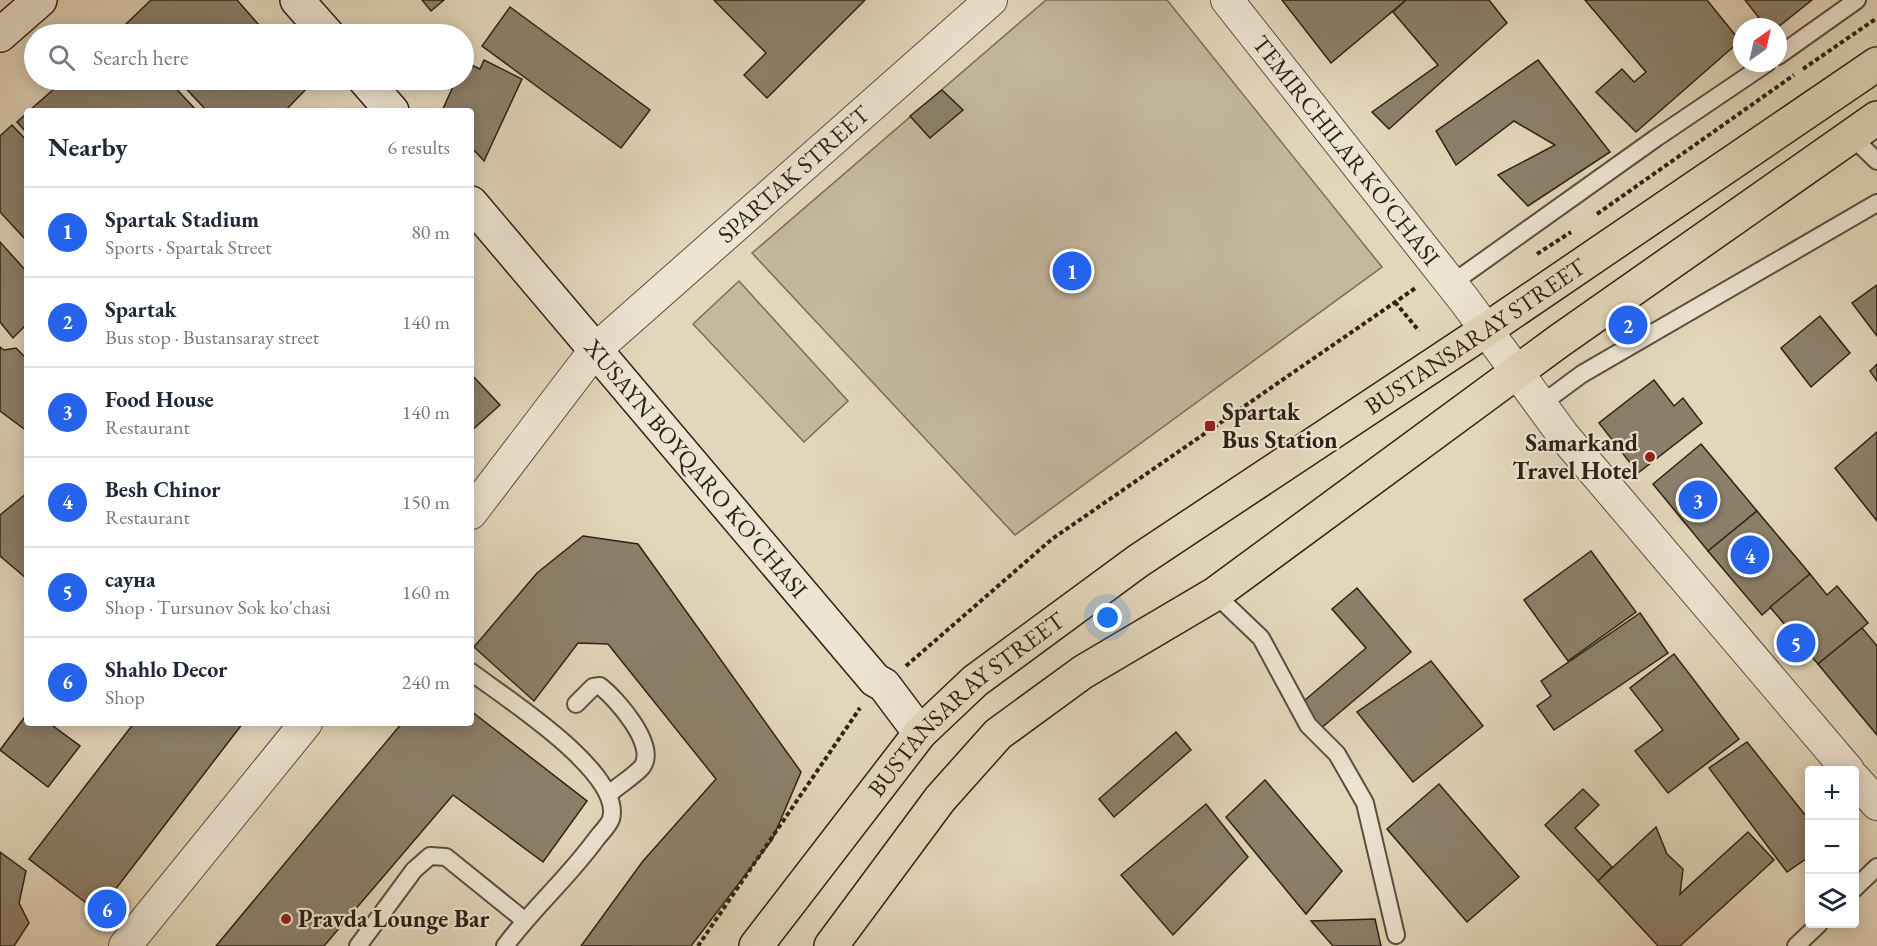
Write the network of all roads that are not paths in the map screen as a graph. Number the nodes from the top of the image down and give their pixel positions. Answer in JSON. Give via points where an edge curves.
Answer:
{"nodes":[{"id":1,"x":40,"y":0,"type":"edge"},
{"id":2,"x":297,"y":0,"type":"edge"},
{"id":3,"x":992,"y":0,"type":"edge"},
{"id":4,"x":1227,"y":0,"type":"edge"},
{"id":5,"x":1857,"y":0,"type":"edge"},
{"id":6,"x":318,"y":24,"type":"edge"},
{"id":7,"x":0,"y":35,"type":"edge"},
{"id":8,"x":1787,"y":50,"type":"edge"},
{"id":9,"x":1877,"y":64,"type":"edge"},
{"id":10,"x":1754,"y":72,"type":"edge"},
{"id":11,"x":374,"y":90,"type":"edge"},
{"id":12,"x":389,"y":108,"type":"edge"},
{"id":13,"x":1864,"y":127,"type":"edge"},
{"id":14,"x":1877,"y":161,"type":"edge"},
{"id":15,"x":1877,"y":203,"type":"edge"},
{"id":16,"x":474,"y":207,"type":"edge"},
{"id":17,"x":1452,"y":285,"type":"junction"},
{"id":18,"x":1486,"y":330,"type":"junction"},
{"id":19,"x":596,"y":349,"type":"junction"},
{"id":20,"x":1515,"y":373,"type":"junction"},
{"id":21,"x":1540,"y":405,"type":"junction"},
{"id":22,"x":474,"y":509,"type":"edge"},
{"id":23,"x":1215,"y":594,"type":"junction"},
{"id":24,"x":474,"y":674,"type":"edge"},
{"id":25,"x":576,"y":704,"type":"dead end"},
{"id":26,"x":304,"y":726,"type":"edge"},
{"id":27,"x":920,"y":733,"type":"junction"},
{"id":28,"x":1844,"y":766,"type":"edge"},
{"id":29,"x":1859,"y":784,"type":"edge"},
{"id":30,"x":609,"y":794,"type":"junction"},
{"id":31,"x":1877,"y":804,"type":"edge"},
{"id":32,"x":1877,"y":867,"type":"edge"},
{"id":33,"x":1859,"y":884,"type":"edge"},
{"id":34,"x":524,"y":920,"type":"junction"},
{"id":35,"x":1815,"y":928,"type":"edge"},
{"id":36,"x":1396,"y":935,"type":"dead end"},
{"id":37,"x":125,"y":946,"type":"edge"},
{"id":38,"x":358,"y":946,"type":"edge"},
{"id":39,"x":505,"y":946,"type":"edge"},
{"id":40,"x":756,"y":946,"type":"edge"},
{"id":41,"x":831,"y":946,"type":"edge"},
{"id":42,"x":1796,"y":946,"type":"edge"}],
"edges":[{"from":1,"to":7,"type":"main road"},
{"from":2,"to":6,"type":"main road"},
{"from":3,"to":19,"type":"street","name":"SPARTAK STREET"},
{"from":4,"to":17,"type":"street","name":"TEMIRCHILAR KO'CHASI"},
{"from":5,"to":8,"type":"lane"},
{"from":9,"to":18,"type":"main road","name":"BUSTANSARAY STREET"},
{"from":10,"to":17,"type":"lane"},
{"from":11,"to":12,"type":"main road"},
{"from":13,"to":14,"type":"lane"},
{"from":13,"to":20,"type":"main road","name":"BUSTANSARAY STREET"},
{"from":15,"to":21,"type":"lane","via":[[1582,374]]},
{"from":16,"to":19,"type":"main road","name":"XUSAYN BOYQARO KO'CHASI"},
{"from":17,"to":18,"type":"street","name":"TEMIRCHILAR KO'CHASI"},
{"from":18,"to":20,"type":"street","name":"TEMIRCHILAR KO'CHASI"},
{"from":18,"to":27,"type":"main road","name":"BUSTANSARAY STREET","via":[[1047,625],[975,681]]},
{"from":19,"to":22,"type":"street","name":"SPARTAK STREET"},
{"from":19,"to":27,"type":"main road","name":"XUSAYN BOYQARO KO'CHASI","via":[[875,680],[884,685]]},
{"from":20,"to":21,"type":"street","name":"TEMIRCHILAR KO'CHASI"},
{"from":20,"to":23,"type":"main road","name":"BUSTANSARAY STREET"},
{"from":21,"to":28,"type":"street","name":"TEMIRCHILAR KO'CHASI"},
{"from":23,"to":36,"type":"lane","via":[[1261,638],[1308,724],[1337,753],[1365,803]]},
{"from":23,"to":41,"type":"main road","name":"BUSTANSARAY STREET","via":[[1083,672],[998,734],[940,799]]},
{"from":24,"to":30,"type":"lane","via":[[581,756]]},
{"from":25,"to":30,"type":"lane","via":[[593,687],[600,686],[644,741],[647,754],[642,766]]},
{"from":26,"to":37,"type":"street"},
{"from":27,"to":40,"type":"main road","name":"BUSTANSARAY STREET"},
{"from":29,"to":31,"type":"street"},
{"from":30,"to":34,"type":"lane","via":[[610,819],[580,862]]},
{"from":32,"to":33,"type":"lane"},
{"from":34,"to":38,"type":"lane","via":[[446,857],[430,856],[414,870]]},
{"from":34,"to":39,"type":"lane"},
{"from":35,"to":42,"type":"lane"}]}
